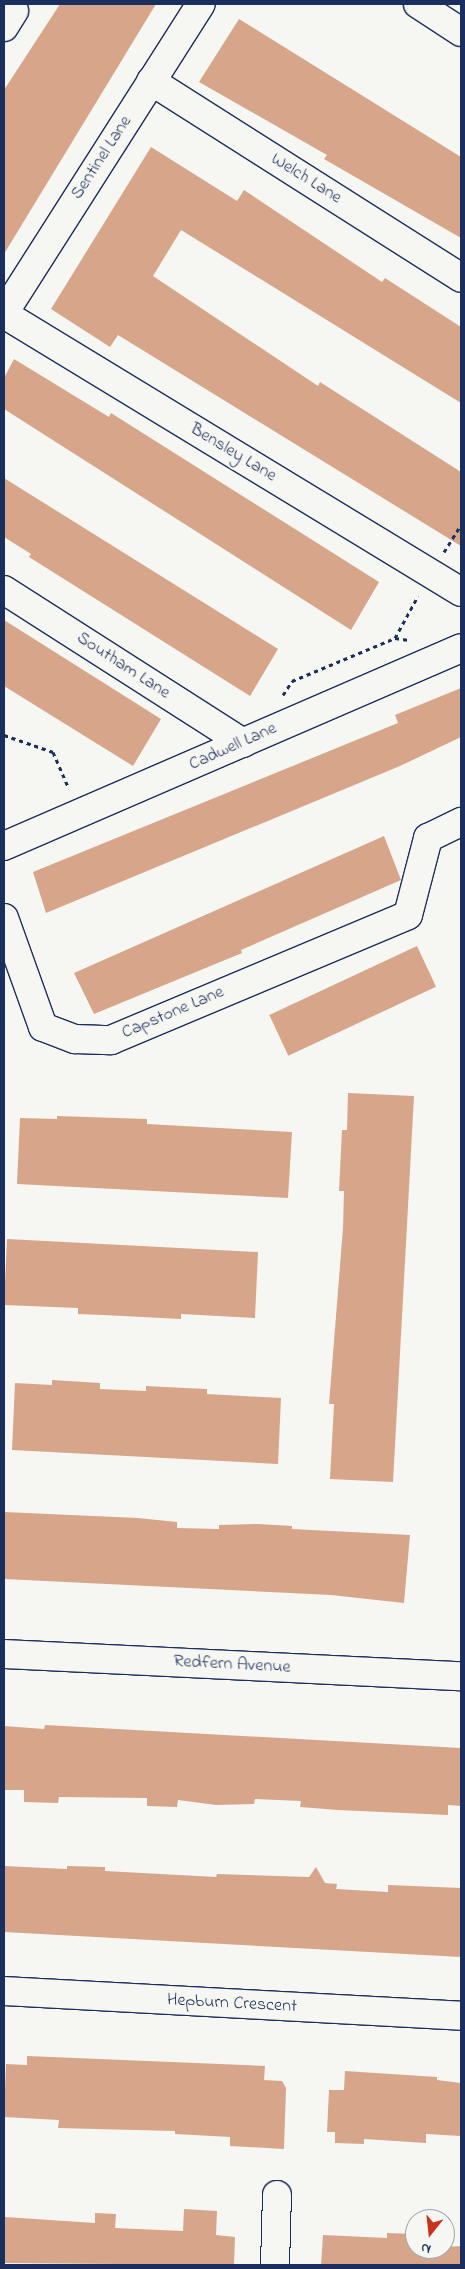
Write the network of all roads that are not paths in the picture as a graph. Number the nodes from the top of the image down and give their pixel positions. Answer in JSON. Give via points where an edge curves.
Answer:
{"nodes":[{"id":1,"x":201,"y":4,"type":"edge"},
{"id":2,"x":418,"y":4,"type":"edge"},
{"id":3,"x":460,"y":30,"type":"edge"},
{"id":4,"x":152,"y":81,"type":"junction"},
{"id":5,"x":461,"y":278,"type":"edge"},
{"id":6,"x":4,"y":313,"type":"edge"},
{"id":7,"x":4,"y":590,"type":"edge"},
{"id":8,"x":461,"y":592,"type":"edge"},
{"id":9,"x":461,"y":648,"type":"edge"},
{"id":10,"x":243,"y":743,"type":"junction"},
{"id":11,"x":461,"y":822,"type":"edge"},
{"id":12,"x":4,"y":846,"type":"edge"},
{"id":13,"x":4,"y":918,"type":"edge"},
{"id":14,"x":4,"y":1654,"type":"edge"},
{"id":15,"x":461,"y":1676,"type":"edge"},
{"id":16,"x":4,"y":1991,"type":"edge"},
{"id":17,"x":461,"y":2016,"type":"edge"},
{"id":18,"x":277,"y":2195,"type":"dead end"},
{"id":19,"x":274,"y":2265,"type":"edge"}],
"edges":[{"from":1,"to":4,"type":"street","name":"Sentinel Lane"},
{"from":2,"to":3,"type":"street"},
{"from":4,"to":5,"type":"street","name":"Welch Lane"},
{"from":4,"to":6,"type":"street","name":"Sentinel Lane"},
{"from":6,"to":8,"type":"street","name":"Bensley Lane"},
{"from":7,"to":10,"type":"street","name":"Southam Lane"},
{"from":9,"to":10,"type":"street","name":"Cadwell Lane"},
{"from":10,"to":12,"type":"street","name":"Cadwell Lane"},
{"from":11,"to":13,"type":"street","name":"Capstone Lane","via":[[428,838],[408,916],[111,1040],[75,1039],[43,1027]]},
{"from":14,"to":15,"type":"street","name":"Redfern Avenue"},
{"from":16,"to":17,"type":"street","name":"Hepburn Crescent"},
{"from":18,"to":19,"type":"street"}]}
